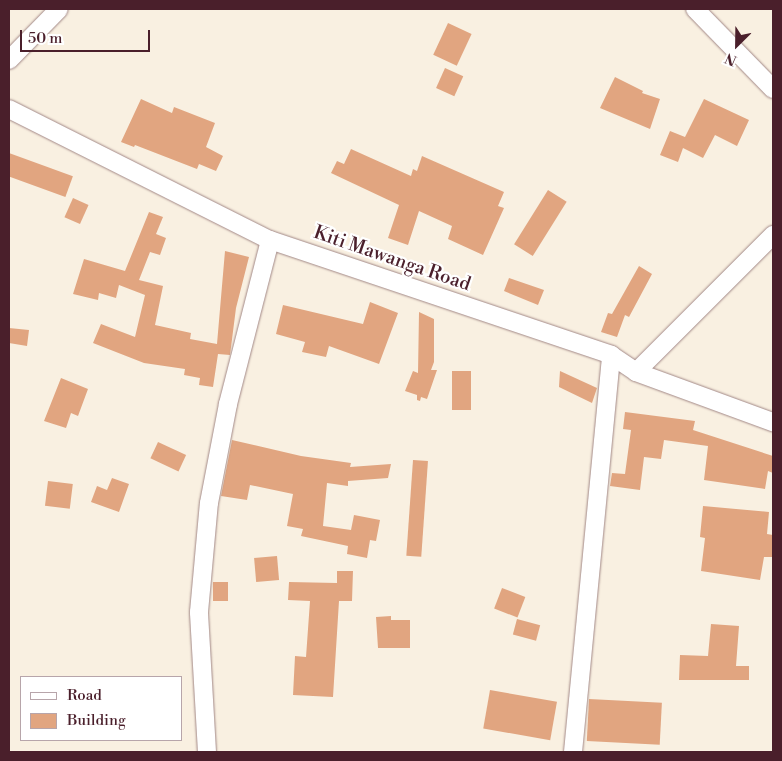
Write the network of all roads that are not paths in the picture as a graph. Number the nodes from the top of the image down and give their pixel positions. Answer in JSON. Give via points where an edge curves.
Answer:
{"nodes":[{"id":1,"x":59,"y":9,"type":"edge"},
{"id":2,"x":695,"y":9,"type":"edge"},
{"id":3,"x":9,"y":60,"type":"edge"},
{"id":4,"x":773,"y":89,"type":"edge"},
{"id":5,"x":9,"y":109,"type":"edge"},
{"id":6,"x":773,"y":235,"type":"edge"},
{"id":7,"x":270,"y":240,"type":"junction"},
{"id":8,"x":611,"y":355,"type":"junction"},
{"id":9,"x":636,"y":372,"type":"junction"},
{"id":10,"x":773,"y":422,"type":"edge"},
{"id":11,"x":207,"y":752,"type":"edge"},
{"id":12,"x":573,"y":752,"type":"edge"}],
"edges":[{"from":1,"to":3,"type":"street"},
{"from":2,"to":4,"type":"street"},
{"from":5,"to":7,"type":"street","name":"Kiti Mawanga Road"},
{"from":6,"to":9,"type":"street"},
{"from":7,"to":8,"type":"street","name":"Kiti Mawanga Road"},
{"from":7,"to":11,"type":"street","via":[[228,404],[209,503],[199,612]]},
{"from":8,"to":9,"type":"street","name":"Kiti Mawanga Road"},
{"from":8,"to":12,"type":"street"},
{"from":9,"to":10,"type":"street","name":"Kiti Mawanga Road"}]}
